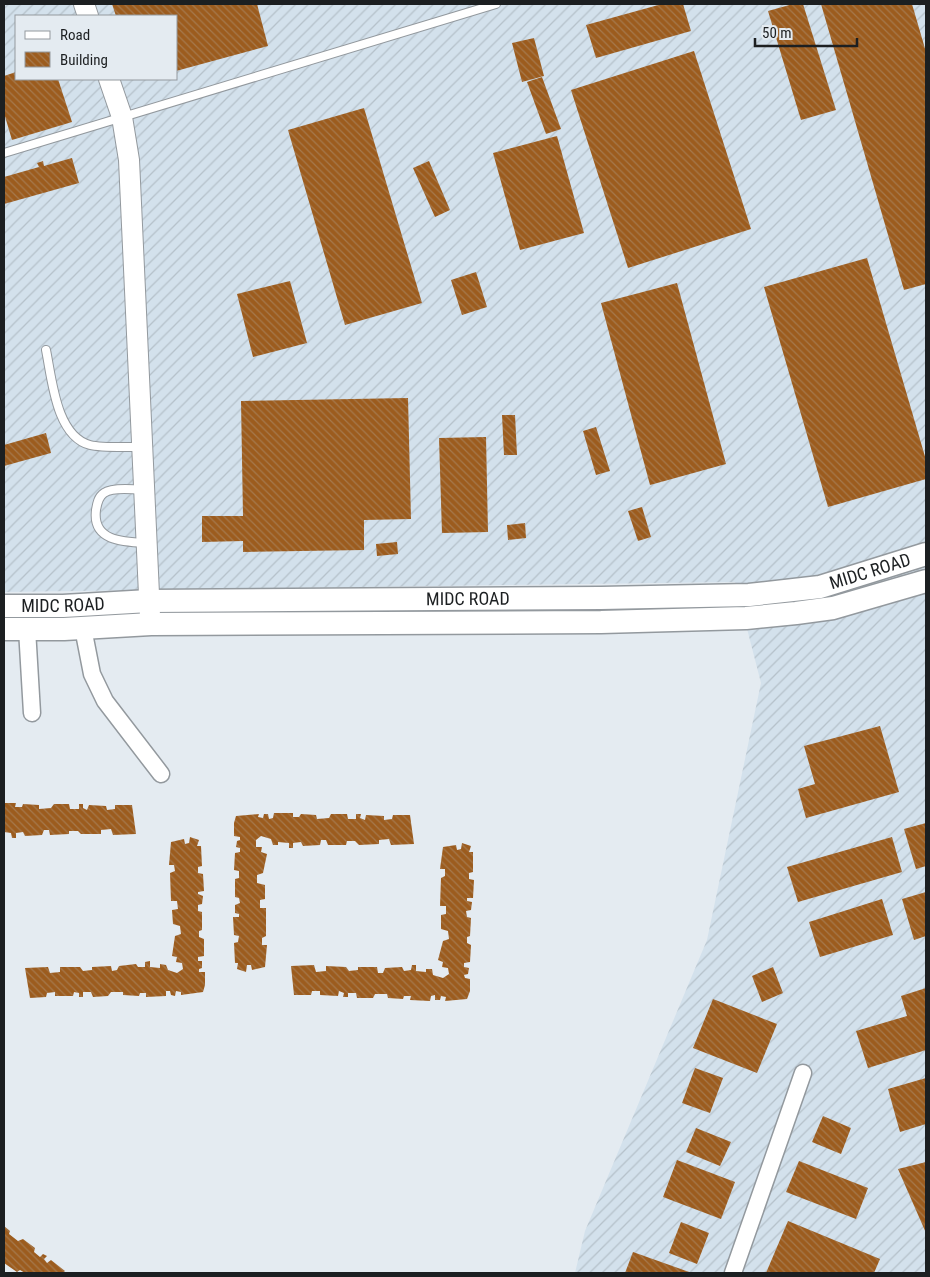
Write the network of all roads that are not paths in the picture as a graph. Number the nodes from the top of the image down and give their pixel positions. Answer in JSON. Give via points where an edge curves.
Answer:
{"nodes":[{"id":1,"x":496,"y":4,"type":"edge"},
{"id":2,"x":109,"y":80,"type":"edge"},
{"id":3,"x":122,"y":117,"type":"junction"},
{"id":4,"x":4,"y":153,"type":"edge"},
{"id":5,"x":46,"y":350,"type":"dead end"},
{"id":6,"x":142,"y":447,"type":"junction"},
{"id":7,"x":144,"y":490,"type":"junction"},
{"id":8,"x":146,"y":543,"type":"junction"},
{"id":9,"x":926,"y":554,"type":"edge"},
{"id":10,"x":926,"y":581,"type":"edge"},
{"id":11,"x":149,"y":601,"type":"junction"},
{"id":12,"x":4,"y":606,"type":"edge"},
{"id":13,"x":151,"y":624,"type":"junction"},
{"id":14,"x":83,"y":628,"type":"junction"},
{"id":15,"x":27,"y":629,"type":"junction"},
{"id":16,"x":4,"y":630,"type":"edge"},
{"id":17,"x":32,"y":713,"type":"dead end"},
{"id":18,"x":161,"y":774,"type":"dead end"},
{"id":19,"x":803,"y":1073,"type":"dead end"},
{"id":20,"x":733,"y":1273,"type":"edge"}],
"edges":[{"from":1,"to":3,"type":"lane"},
{"from":2,"to":3,"type":"street"},
{"from":3,"to":4,"type":"lane"},
{"from":3,"to":6,"type":"street","via":[[129,160]]},
{"from":5,"to":6,"type":"lane","via":[[60,415],[74,436],[90,445]]},
{"from":6,"to":7,"type":"street"},
{"from":7,"to":8,"type":"street"},
{"from":7,"to":8,"type":"lane","via":[[105,492],[98,499],[96,522],[107,537]]},
{"from":8,"to":11,"type":"street"},
{"from":9,"to":11,"type":"main road","name":"MIDC ROAD","via":[[820,587],[749,595]]},
{"from":10,"to":13,"type":"main road","name":"MIDC ROAD","via":[[833,608],[746,618]]},
{"from":11,"to":12,"type":"main road","name":"MIDC ROAD"},
{"from":11,"to":13,"type":"street"},
{"from":13,"to":14,"type":"main road","name":"MIDC ROAD"},
{"from":14,"to":15,"type":"main road","name":"MIDC ROAD"},
{"from":14,"to":18,"type":"street","via":[[92,674],[105,701]]},
{"from":15,"to":16,"type":"main road","name":"MIDC ROAD"},
{"from":15,"to":17,"type":"street"},
{"from":19,"to":20,"type":"street"}]}
